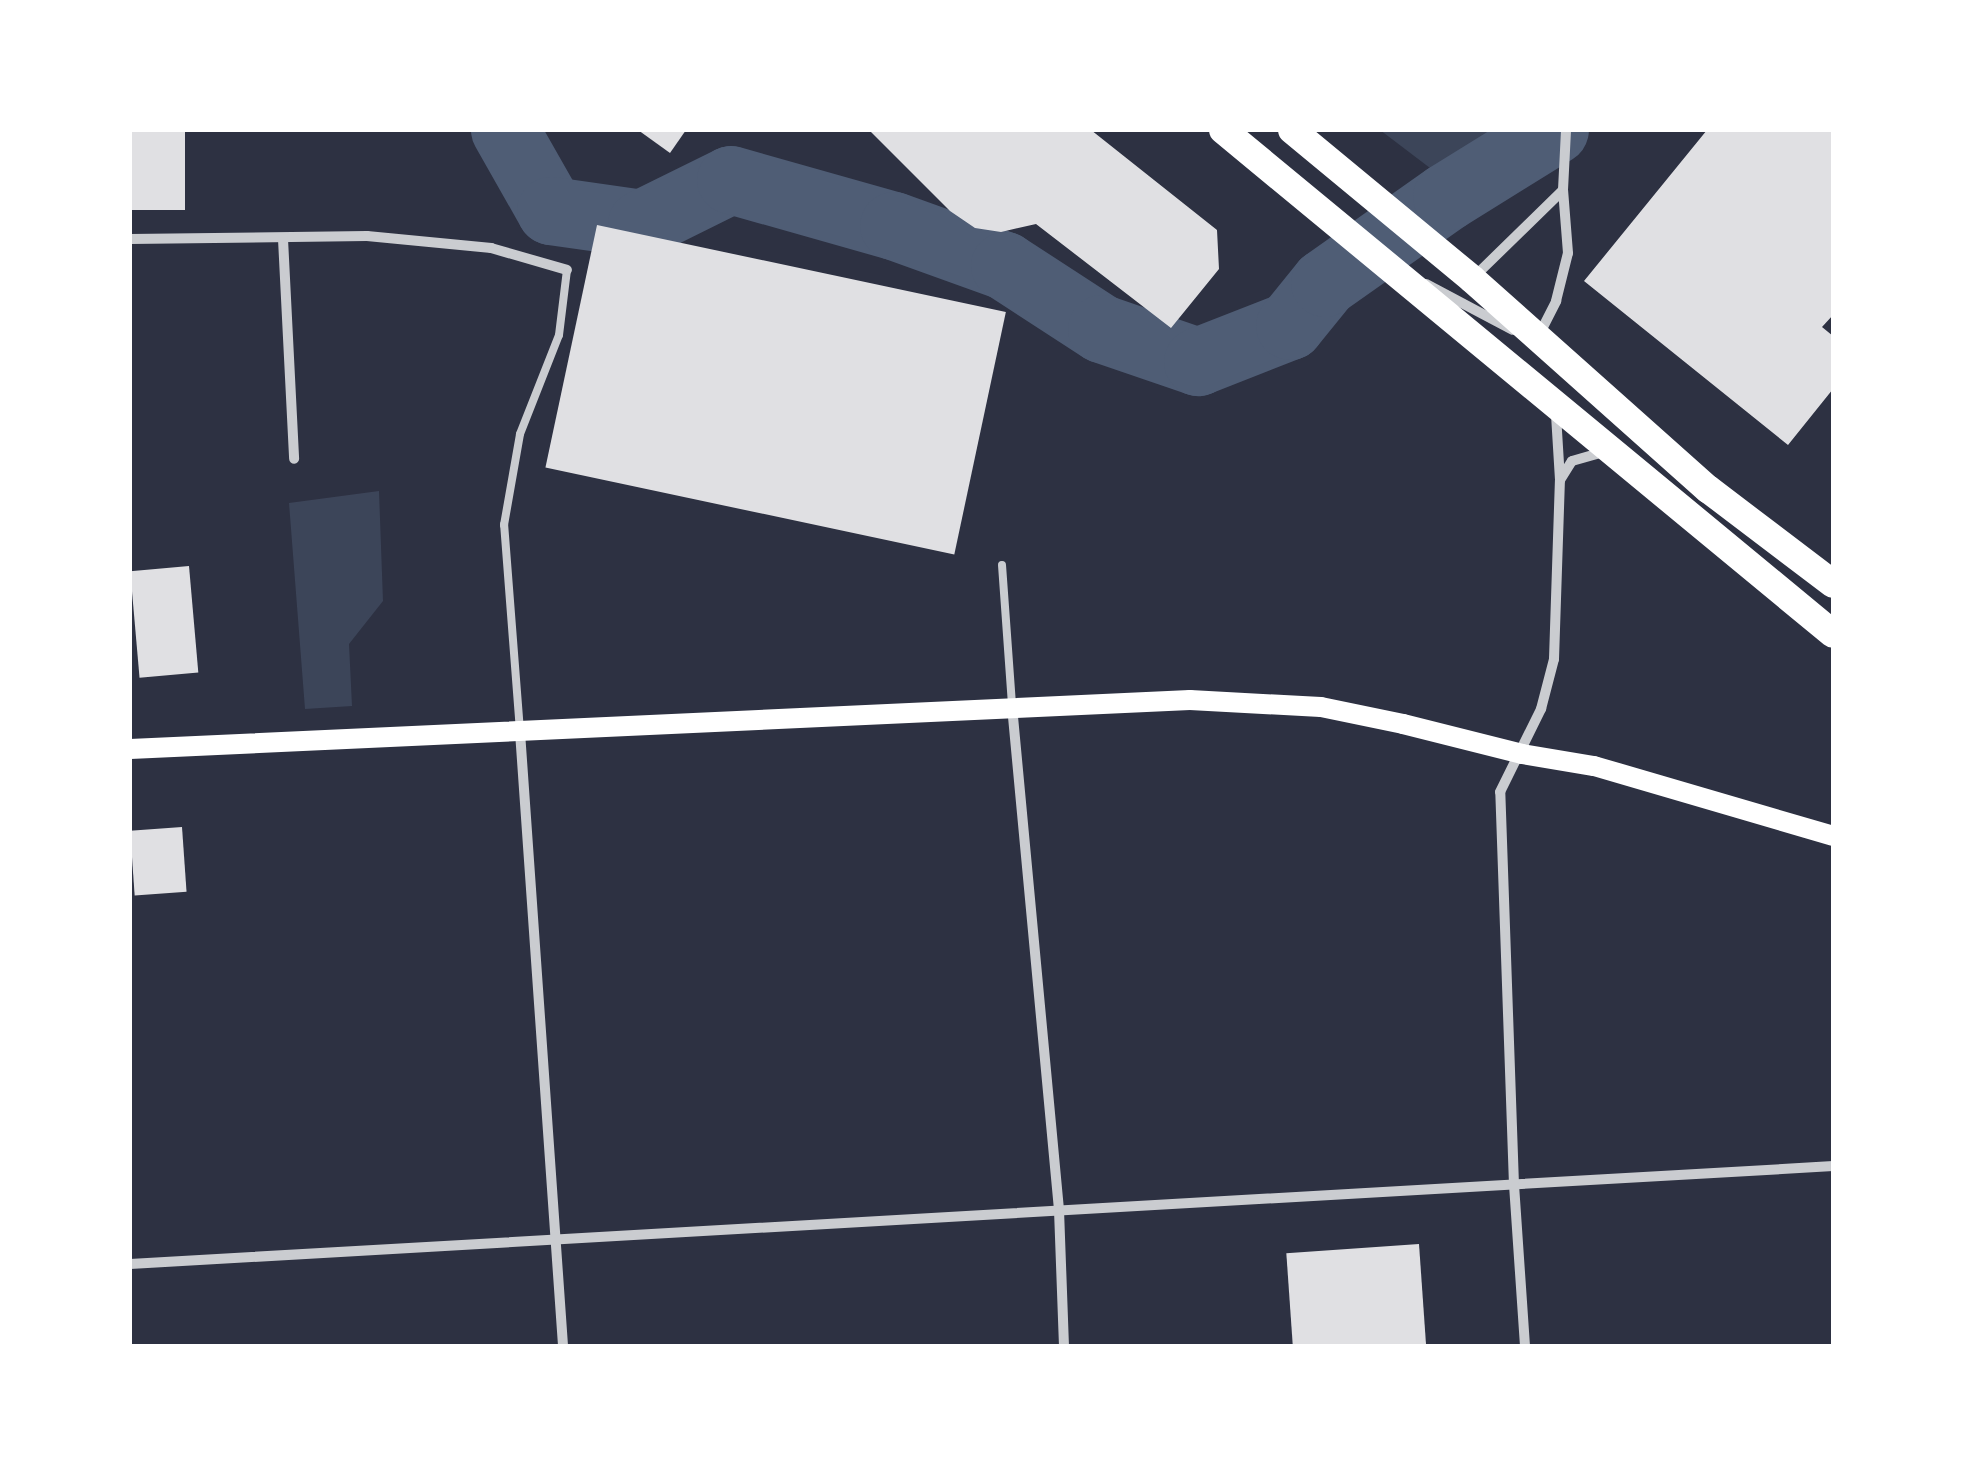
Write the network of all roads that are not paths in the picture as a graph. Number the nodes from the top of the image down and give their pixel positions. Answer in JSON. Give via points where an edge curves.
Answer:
{"nodes":[{"id":1,"x":1223,"y":130,"type":"edge"},
{"id":2,"x":1292,"y":130,"type":"edge"},
{"id":3,"x":1566,"y":130,"type":"edge"},
{"id":4,"x":1562,"y":190,"type":"junction"},
{"id":5,"x":130,"y":239,"type":"edge"},
{"id":6,"x":284,"y":239,"type":"junction"},
{"id":7,"x":1390,"y":268,"type":"junction"},
{"id":8,"x":567,"y":270,"type":"joint"},
{"id":9,"x":1472,"y":279,"type":"junction"},
{"id":10,"x":1537,"y":339,"type":"junction"},
{"id":11,"x":1556,"y":402,"type":"junction"},
{"id":12,"x":1620,"y":411,"type":"junction"},
{"id":13,"x":1603,"y":441,"type":"junction"},
{"id":14,"x":294,"y":459,"type":"dead end"},
{"id":15,"x":1560,"y":480,"type":"junction"},
{"id":16,"x":1708,"y":489,"type":"junction"},
{"id":17,"x":1002,"y":565,"type":"dead end"},
{"id":18,"x":1833,"y":584,"type":"edge"},
{"id":19,"x":1833,"y":634,"type":"edge"},
{"id":20,"x":1012,"y":706,"type":"junction"},
{"id":21,"x":520,"y":732,"type":"junction"},
{"id":22,"x":130,"y":749,"type":"edge"},
{"id":23,"x":1522,"y":754,"type":"junction"},
{"id":24,"x":1833,"y":836,"type":"edge"},
{"id":25,"x":1833,"y":1166,"type":"edge"},
{"id":26,"x":1514,"y":1186,"type":"junction"},
{"id":27,"x":1059,"y":1210,"type":"junction"},
{"id":28,"x":556,"y":1236,"type":"junction"},
{"id":29,"x":130,"y":1264,"type":"edge"},
{"id":30,"x":563,"y":1346,"type":"edge"},
{"id":31,"x":1064,"y":1346,"type":"edge"},
{"id":32,"x":1526,"y":1346,"type":"edge"}],
"edges":[{"from":1,"to":7,"type":"highway"},
{"from":2,"to":9,"type":"highway"},
{"from":3,"to":4,"type":"street"},
{"from":4,"to":9,"type":"street"},
{"from":4,"to":10,"type":"street","via":[[1568,253]]},
{"from":5,"to":6,"type":"street"},
{"from":6,"to":8,"type":"street","via":[[367,236],[491,248]]},
{"from":6,"to":14,"type":"street"},
{"from":7,"to":10,"type":"street"},
{"from":7,"to":11,"type":"highway"},
{"from":8,"to":21,"type":"lane","via":[[560,334],[520,434],[504,525]]},
{"from":9,"to":10,"type":"highway"},
{"from":10,"to":12,"type":"highway"},
{"from":11,"to":13,"type":"highway"},
{"from":11,"to":15,"type":"street"},
{"from":12,"to":13,"type":"highway"},
{"from":12,"to":16,"type":"highway"},
{"from":13,"to":15,"type":"street","via":[[1572,461]]},
{"from":13,"to":16,"type":"highway","via":[[1640,452]]},
{"from":13,"to":19,"type":"highway"},
{"from":15,"to":23,"type":"street","via":[[1554,659]]},
{"from":16,"to":18,"type":"highway"},
{"from":17,"to":20,"type":"lane"},
{"from":20,"to":21,"type":"main road"},
{"from":20,"to":23,"type":"main road","via":[[1190,700],[1320,708]]},
{"from":20,"to":27,"type":"street"},
{"from":21,"to":22,"type":"main road"},
{"from":21,"to":28,"type":"street"},
{"from":23,"to":24,"type":"main road","via":[[1594,766]]},
{"from":23,"to":26,"type":"street","via":[[1500,792]]},
{"from":25,"to":26,"type":"street"},
{"from":26,"to":27,"type":"street"},
{"from":26,"to":32,"type":"street"},
{"from":27,"to":28,"type":"street"},
{"from":27,"to":31,"type":"street"},
{"from":28,"to":29,"type":"street"},
{"from":28,"to":30,"type":"street"}]}
